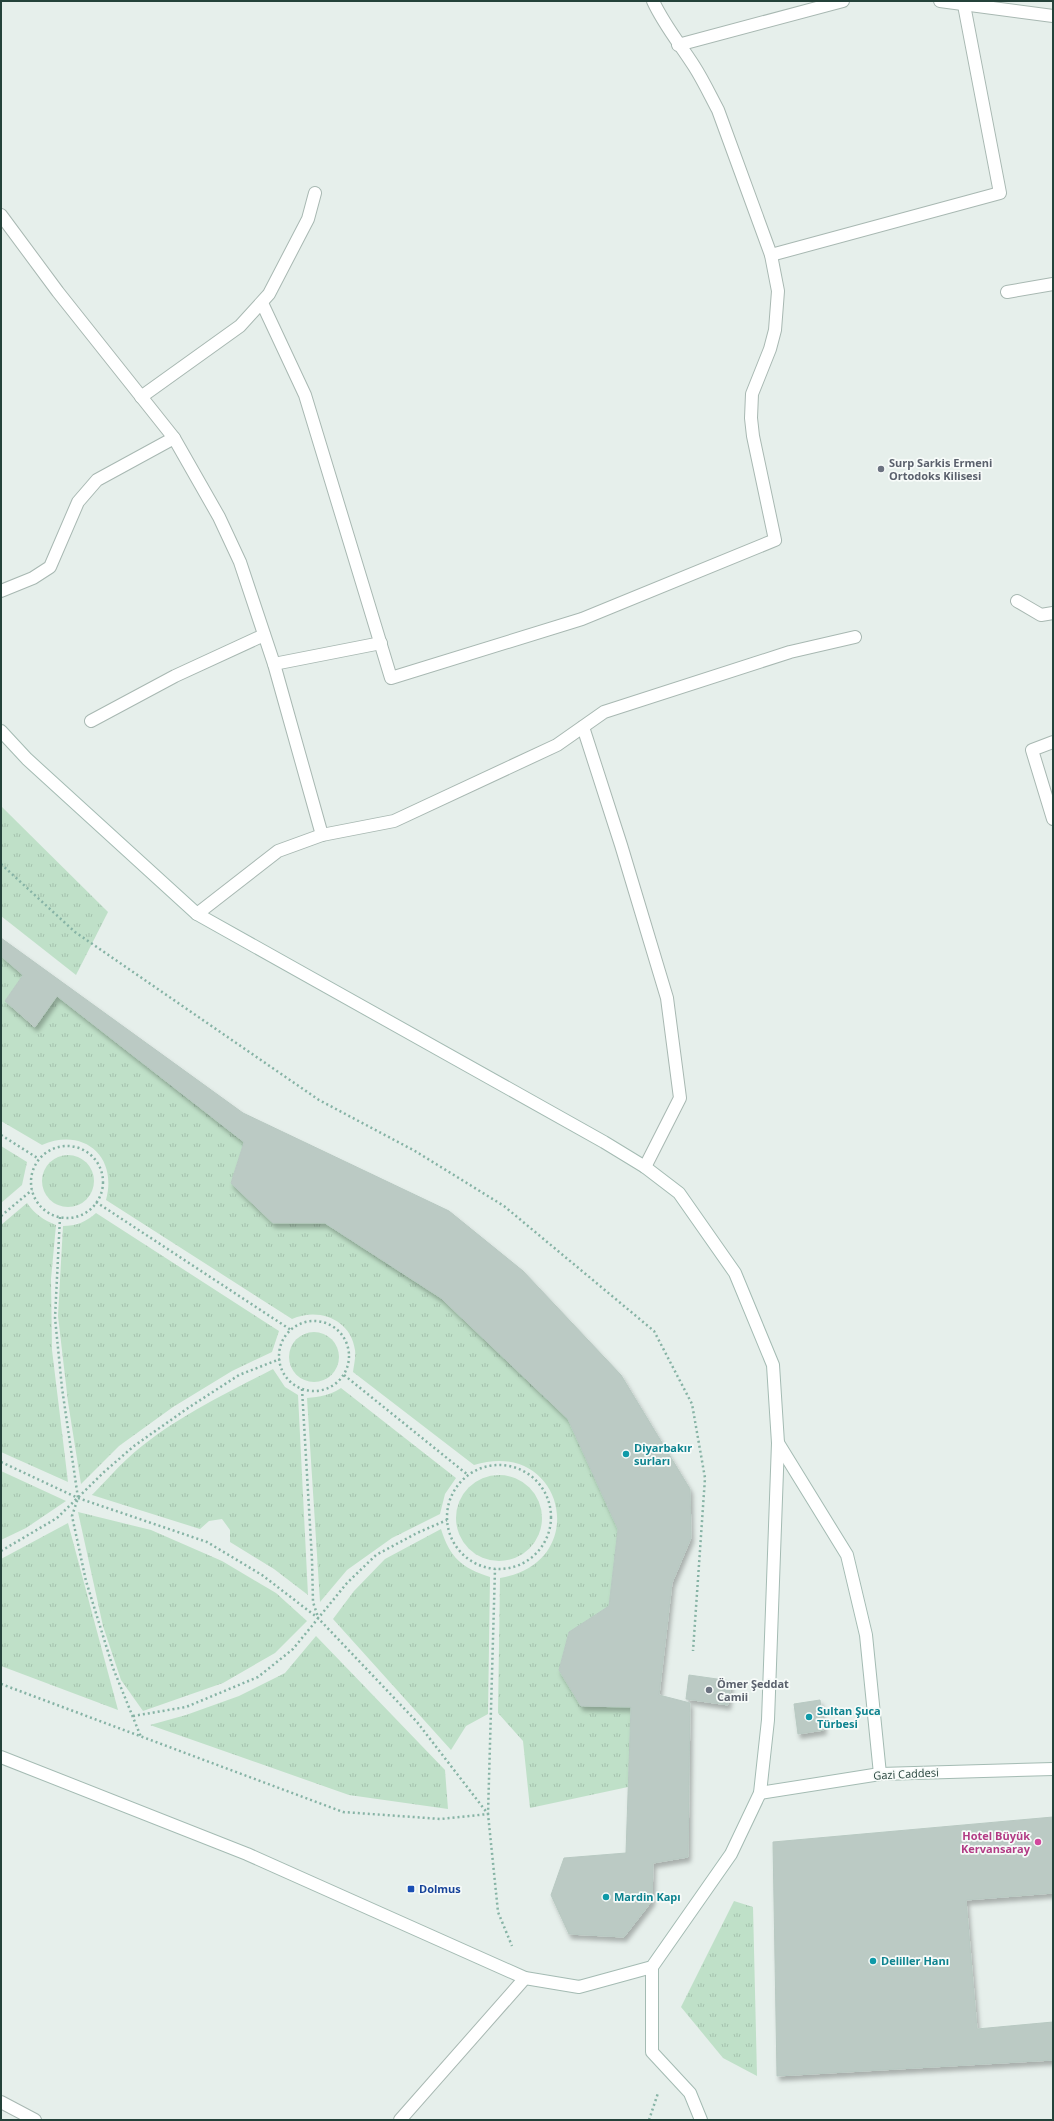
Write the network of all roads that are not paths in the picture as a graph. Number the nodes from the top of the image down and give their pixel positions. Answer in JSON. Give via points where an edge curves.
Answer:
{"nodes":[{"id":1,"x":653,"y":1,"type":"edge"},
{"id":2,"x":843,"y":1,"type":"edge"},
{"id":3,"x":940,"y":1,"type":"edge"},
{"id":4,"x":964,"y":5,"type":"junction"},
{"id":5,"x":1053,"y":16,"type":"edge"},
{"id":6,"x":678,"y":45,"type":"junction"},
{"id":7,"x":315,"y":193,"type":"dead end"},
{"id":8,"x":1,"y":215,"type":"edge"},
{"id":9,"x":771,"y":255,"type":"junction"},
{"id":10,"x":1053,"y":284,"type":"edge"},
{"id":11,"x":1007,"y":292,"type":"dead end"},
{"id":12,"x":262,"y":302,"type":"junction"},
{"id":13,"x":141,"y":397,"type":"junction"},
{"id":14,"x":174,"y":438,"type":"junction"},
{"id":15,"x":1,"y":591,"type":"edge"},
{"id":16,"x":1017,"y":601,"type":"dead end"},
{"id":17,"x":1053,"y":613,"type":"edge"},
{"id":18,"x":264,"y":635,"type":"junction"},
{"id":19,"x":855,"y":637,"type":"dead end"},
{"id":20,"x":381,"y":642,"type":"junction"},
{"id":21,"x":274,"y":664,"type":"junction"},
{"id":22,"x":91,"y":721,"type":"dead end"},
{"id":23,"x":583,"y":727,"type":"junction"},
{"id":24,"x":1,"y":731,"type":"edge"},
{"id":25,"x":1053,"y":742,"type":"edge"},
{"id":26,"x":1053,"y":819,"type":"edge"},
{"id":27,"x":322,"y":835,"type":"junction"},
{"id":28,"x":197,"y":914,"type":"junction"},
{"id":29,"x":645,"y":1167,"type":"junction"},
{"id":30,"x":778,"y":1443,"type":"junction"},
{"id":31,"x":1,"y":1757,"type":"edge"},
{"id":32,"x":1053,"y":1769,"type":"edge"},
{"id":33,"x":880,"y":1774,"type":"junction"},
{"id":34,"x":760,"y":1793,"type":"junction"},
{"id":35,"x":652,"y":1967,"type":"junction"},
{"id":36,"x":525,"y":1978,"type":"junction"},
{"id":37,"x":1,"y":2102,"type":"edge"},
{"id":38,"x":35,"y":2120,"type":"edge"},
{"id":39,"x":400,"y":2120,"type":"edge"},
{"id":40,"x":701,"y":2120,"type":"edge"}],
"edges":[{"from":1,"to":6,"type":"street"},
{"from":2,"to":6,"type":"street"},
{"from":3,"to":4,"type":"street"},
{"from":4,"to":5,"type":"street"},
{"from":4,"to":9,"type":"street","via":[[1000,193]]},
{"from":6,"to":9,"type":"street","via":[[693,65],[718,110]]},
{"from":7,"to":12,"type":"street","via":[[308,219],[269,294]]},
{"from":8,"to":13,"type":"street"},
{"from":9,"to":20,"type":"street","via":[[776,273],[778,310],[770,349],[752,394],[751,418],[752,436],[775,540],[582,619],[391,678]]},
{"from":10,"to":11,"type":"street"},
{"from":12,"to":13,"type":"street","via":[[240,326]]},
{"from":12,"to":20,"type":"street","via":[[306,395]]},
{"from":13,"to":14,"type":"street"},
{"from":14,"to":15,"type":"street","via":[[97,480],[78,502],[50,567],[33,578]]},
{"from":14,"to":18,"type":"street","via":[[219,517],[240,562]]},
{"from":16,"to":17,"type":"street","via":[[1041,615]]},
{"from":18,"to":21,"type":"street"},
{"from":18,"to":22,"type":"street","via":[[175,676]]},
{"from":19,"to":23,"type":"street","via":[[790,652],[658,694],[604,712]]},
{"from":20,"to":21,"type":"street"},
{"from":21,"to":27,"type":"street"},
{"from":23,"to":27,"type":"street","via":[[557,745],[394,821]]},
{"from":23,"to":29,"type":"street","via":[[667,998],[680,1098]]},
{"from":24,"to":28,"type":"street","via":[[27,759]]},
{"from":25,"to":26,"type":"street","via":[[1032,750]]},
{"from":27,"to":28,"type":"street","via":[[278,851]]},
{"from":28,"to":29,"type":"street"},
{"from":29,"to":30,"type":"street","via":[[679,1193],[735,1273],[773,1365]]},
{"from":30,"to":33,"type":"street","via":[[847,1555],[866,1635]]},
{"from":30,"to":34,"type":"street","via":[[768,1720]]},
{"from":31,"to":36,"type":"street","via":[[246,1854]]},
{"from":32,"to":33,"type":"street","name":"Gazi Caddesi"},
{"from":33,"to":34,"type":"street","name":"Gazi Caddesi"},
{"from":34,"to":35,"type":"street","via":[[731,1854]]},
{"from":35,"to":36,"type":"street","via":[[579,1987]]},
{"from":35,"to":40,"type":"street","via":[[652,2052],[690,2093]]},
{"from":36,"to":39,"type":"street"},
{"from":37,"to":38,"type":"street"}]}
